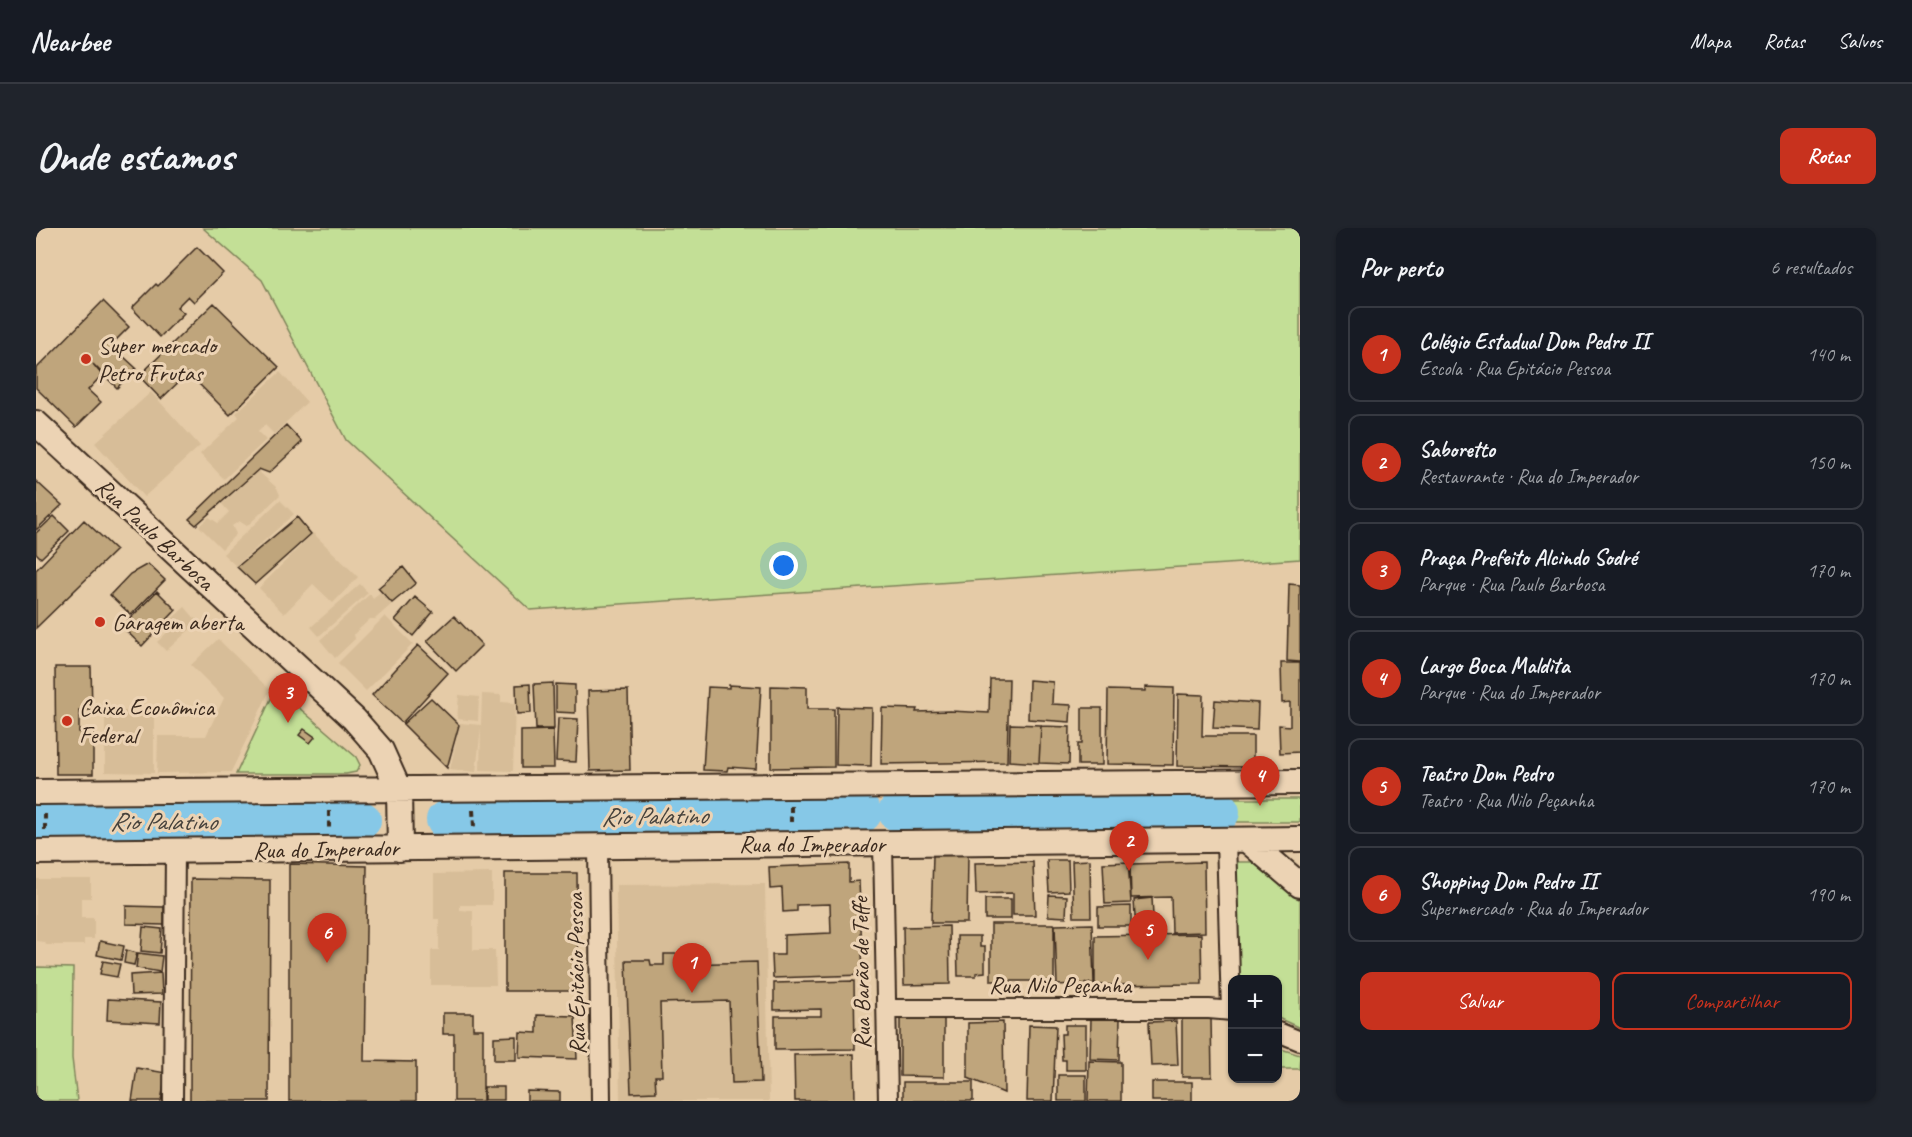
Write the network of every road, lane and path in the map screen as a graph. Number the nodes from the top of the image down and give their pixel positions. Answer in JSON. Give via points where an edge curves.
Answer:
{"nodes":[{"id":1,"x":36,"y":423,"type":"edge"},
{"id":2,"x":1300,"y":782,"type":"edge"},
{"id":3,"x":791,"y":786,"type":"junction"},
{"id":4,"x":473,"y":788,"type":"junction"},
{"id":5,"x":329,"y":790,"type":"junction"},
{"id":6,"x":399,"y":790,"type":"junction"},
{"id":7,"x":41,"y":792,"type":"edge"},
{"id":8,"x":329,"y":837,"type":"dead end"},
{"id":9,"x":1300,"y":839,"type":"edge"},
{"id":10,"x":1237,"y":840,"type":"junction"},
{"id":11,"x":792,"y":844,"type":"junction"},
{"id":12,"x":883,"y":844,"type":"junction"},
{"id":13,"x":598,"y":847,"type":"junction"},
{"id":14,"x":474,"y":848,"type":"junction"},
{"id":15,"x":400,"y":849,"type":"junction"},
{"id":16,"x":175,"y":851,"type":"junction"},
{"id":17,"x":41,"y":852,"type":"edge"},
{"id":18,"x":1300,"y":885,"type":"edge"},
{"id":19,"x":1233,"y":975,"type":"edge"},
{"id":20,"x":886,"y":1009,"type":"junction"},
{"id":21,"x":1228,"y":1011,"type":"edge"},
{"id":22,"x":1282,"y":1034,"type":"edge"},
{"id":23,"x":1300,"y":1041,"type":"edge"},
{"id":24,"x":173,"y":1101,"type":"edge"},
{"id":25,"x":601,"y":1101,"type":"edge"},
{"id":26,"x":888,"y":1101,"type":"edge"}],
"edges":[{"from":1,"to":6,"type":"main road","name":"Rua Paulo Barbosa","via":[[354,719],[381,750]]},
{"from":2,"to":3,"type":"main road"},
{"from":3,"to":4,"type":"main road"},
{"from":3,"to":11,"type":"path"},
{"from":4,"to":6,"type":"main road"},
{"from":4,"to":14,"type":"path"},
{"from":5,"to":6,"type":"main road"},
{"from":5,"to":7,"type":"main road"},
{"from":5,"to":8,"type":"path"},
{"from":6,"to":15,"type":"main road","name":"Rua Paulo Barbosa"},
{"from":7,"to":17,"type":"path"},
{"from":9,"to":10,"type":"main road","name":"Rua do Imperador"},
{"from":10,"to":12,"type":"main road","name":"Rua do Imperador"},
{"from":10,"to":18,"type":"main road"},
{"from":10,"to":19,"type":"street"},
{"from":11,"to":12,"type":"main road","name":"Rua do Imperador"},
{"from":11,"to":13,"type":"main road","name":"Rua do Imperador"},
{"from":12,"to":20,"type":"street","name":"Rua Barão de Teffe"},
{"from":13,"to":14,"type":"main road","name":"Rua do Imperador"},
{"from":13,"to":25,"type":"street","name":"Rua Epitácio Pessoa"},
{"from":14,"to":15,"type":"main road","name":"Rua do Imperador"},
{"from":15,"to":16,"type":"main road","name":"Rua do Imperador"},
{"from":16,"to":17,"type":"main road","name":"Rua do Imperador"},
{"from":16,"to":24,"type":"street"},
{"from":20,"to":21,"type":"street","name":"Rua Nilo Peçanha"},
{"from":20,"to":26,"type":"street","name":"Rua Barão de Teffe"},
{"from":22,"to":23,"type":"street"}]}
